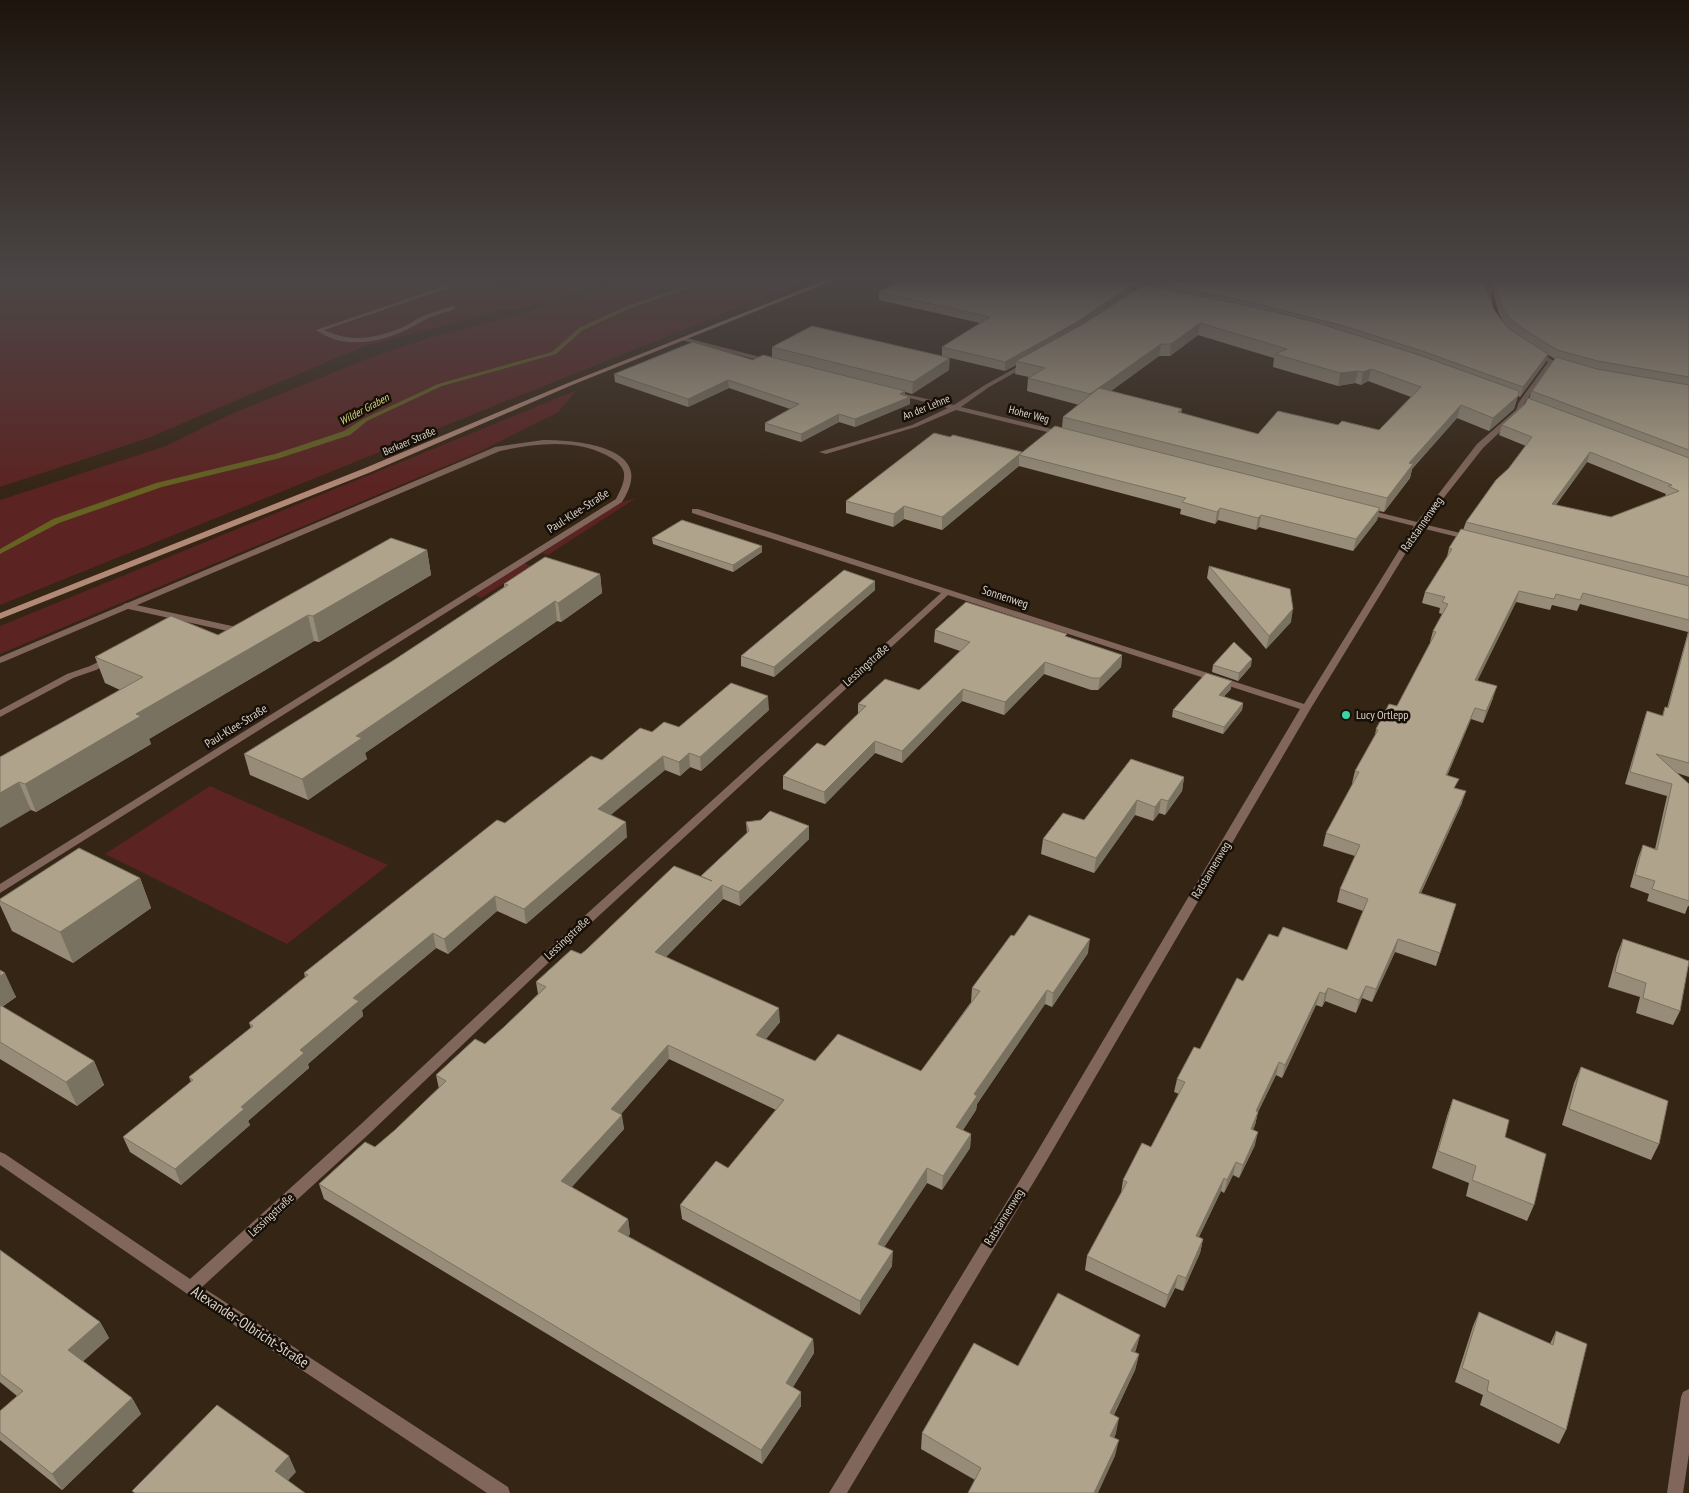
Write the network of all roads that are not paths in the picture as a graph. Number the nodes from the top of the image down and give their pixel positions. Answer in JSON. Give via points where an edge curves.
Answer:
{"nodes":[{"id":1,"x":651,"y":352,"type":"edge"},
{"id":2,"x":735,"y":352,"type":"edge"},
{"id":3,"x":1536,"y":352,"type":"edge"},
{"id":4,"x":1033,"y":359,"type":"edge"},
{"id":5,"x":777,"y":362,"type":"edge"},
{"id":6,"x":1552,"y":362,"type":"junction"},
{"id":7,"x":1560,"y":364,"type":"edge"},
{"id":8,"x":882,"y":389,"type":"edge"},
{"id":9,"x":1513,"y":398,"type":"edge"},
{"id":10,"x":1522,"y":402,"type":"junction"},
{"id":11,"x":1532,"y":405,"type":"edge"},
{"id":12,"x":956,"y":407,"type":"junction"},
{"id":13,"x":1072,"y":437,"type":"edge"},
{"id":14,"x":823,"y":452,"type":"dead end"},
{"id":15,"x":1361,"y":510,"type":"edge"},
{"id":16,"x":695,"y":511,"type":"dead end"},
{"id":17,"x":1419,"y":524,"type":"junction"},
{"id":18,"x":1477,"y":539,"type":"edge"},
{"id":19,"x":947,"y":592,"type":"junction"},
{"id":20,"x":127,"y":606,"type":"junction"},
{"id":21,"x":0,"y":616,"type":"edge"},
{"id":22,"x":184,"y":619,"type":"junction"},
{"id":23,"x":167,"y":628,"type":"edge"},
{"id":24,"x":248,"y":633,"type":"edge"},
{"id":25,"x":118,"y":655,"type":"edge"},
{"id":26,"x":0,"y":660,"type":"edge"},
{"id":27,"x":1306,"y":708,"type":"junction"},
{"id":28,"x":0,"y":714,"type":"edge"},
{"id":29,"x":0,"y":889,"type":"edge"},
{"id":30,"x":0,"y":1158,"type":"edge"},
{"id":31,"x":191,"y":1288,"type":"junction"},
{"id":32,"x":1689,"y":1397,"type":"edge"},
{"id":33,"x":502,"y":1493,"type":"edge"},
{"id":34,"x":837,"y":1493,"type":"edge"},
{"id":35,"x":1675,"y":1493,"type":"edge"}],
"edges":[{"from":1,"to":21,"type":"main road","name":"Berkaer Straße","via":[[368,470]]},
{"from":2,"to":5,"type":"street"},
{"from":3,"to":6,"type":"street"},
{"from":4,"to":12,"type":"street","name":"An der Lehne"},
{"from":6,"to":7,"type":"street"},
{"from":6,"to":10,"type":"street","name":"Ratstannenweg"},
{"from":8,"to":12,"type":"street","name":"Hoher Weg"},
{"from":9,"to":10,"type":"street"},
{"from":10,"to":11,"type":"street"},
{"from":10,"to":17,"type":"street","name":"Ratstannenweg","via":[[1519,411],[1480,446]]},
{"from":12,"to":13,"type":"street","name":"Hoher Weg"},
{"from":12,"to":14,"type":"street","name":"An der Lehne","via":[[914,426]]},
{"from":15,"to":17,"type":"street"},
{"from":16,"to":19,"type":"street","name":"Sonnenweg"},
{"from":17,"to":18,"type":"street"},
{"from":17,"to":27,"type":"street","name":"Ratstannenweg"},
{"from":19,"to":27,"type":"street","name":"Sonnenweg"},
{"from":19,"to":31,"type":"street","name":"Lessingstraße","via":[[554,950]]},
{"from":20,"to":22,"type":"street"},
{"from":20,"to":26,"type":"street","name":"Paul-Klee-Straße"},
{"from":20,"to":29,"type":"street","name":"Paul-Klee-Straße","via":[[498,449],[539,443],[585,446],[615,457],[625,465],[628,473],[619,500]]},
{"from":22,"to":23,"type":"street"},
{"from":22,"to":24,"type":"street"},
{"from":25,"to":28,"type":"street","via":[[70,676]]},
{"from":27,"to":34,"type":"street","name":"Ratstannenweg","via":[[1039,1161]]},
{"from":30,"to":31,"type":"street","name":"Alexander-Olbricht-Straße"},
{"from":31,"to":33,"type":"street","name":"Alexander-Olbricht-Straße"},
{"from":32,"to":35,"type":"street"}]}
